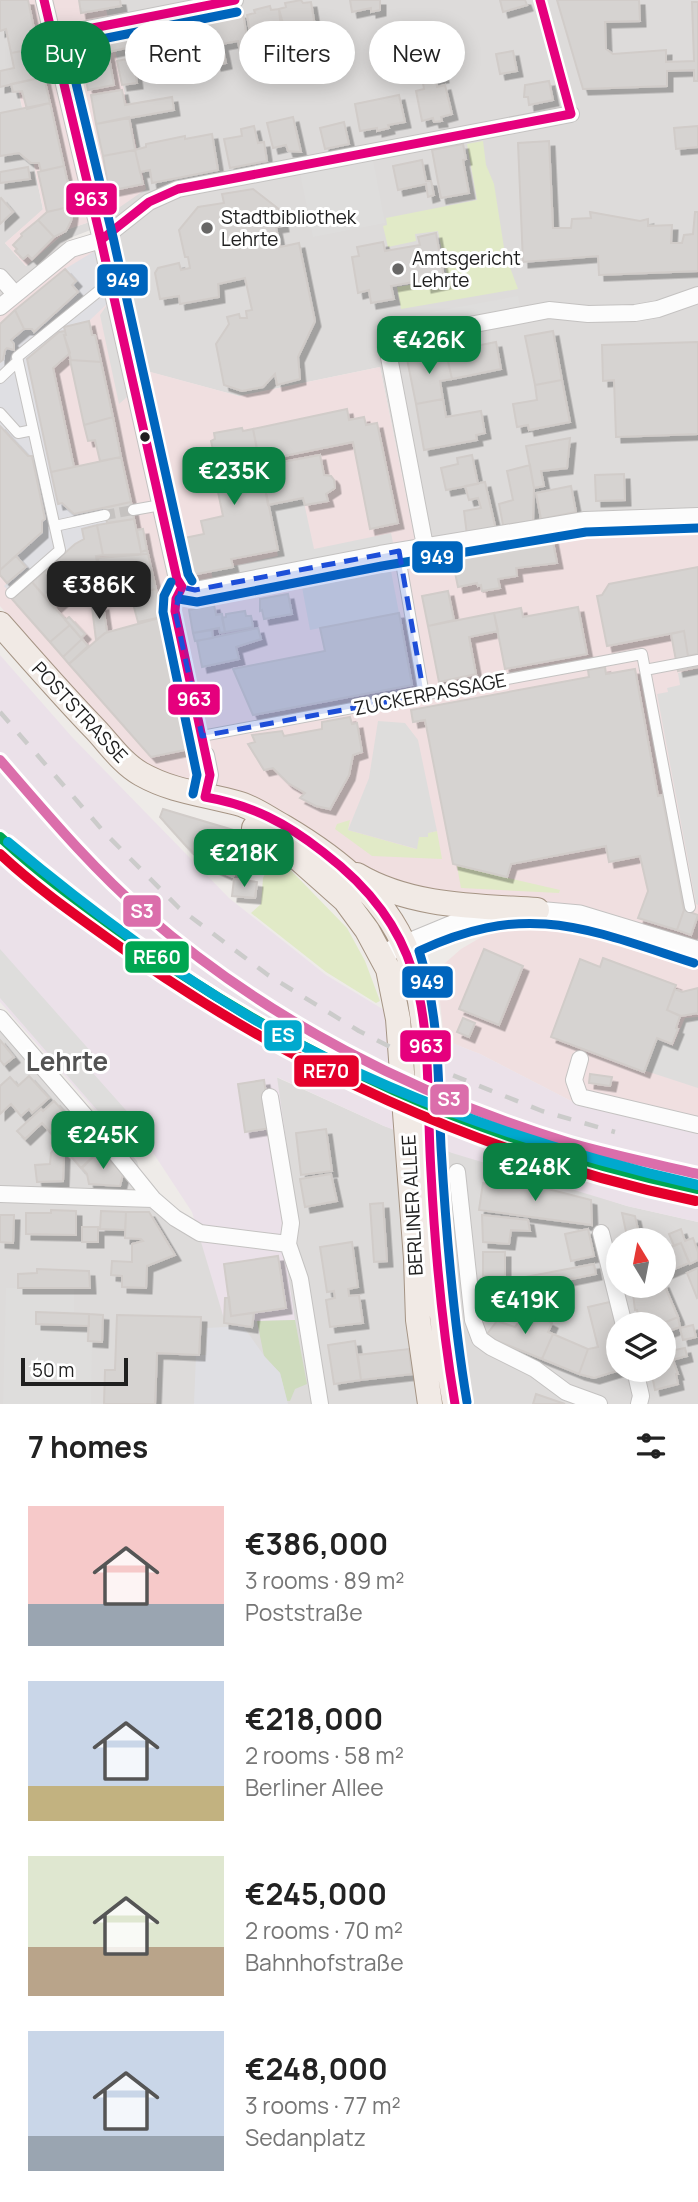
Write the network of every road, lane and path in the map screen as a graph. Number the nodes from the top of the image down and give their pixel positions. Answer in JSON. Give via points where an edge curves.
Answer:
{"nodes":[{"id":1,"x":44,"y":0,"type":"edge"},
{"id":2,"x":234,"y":0,"type":"edge"},
{"id":3,"x":49,"y":21,"type":"edge"},
{"id":4,"x":111,"y":24,"type":"edge"},
{"id":5,"x":64,"y":84,"type":"edge"},
{"id":6,"x":571,"y":114,"type":"dead end"},
{"id":7,"x":102,"y":240,"type":"junction"},
{"id":8,"x":0,"y":276,"type":"edge"},
{"id":9,"x":110,"y":282,"type":"junction"},
{"id":10,"x":15,"y":294,"type":"junction"},
{"id":11,"x":698,"y":295,"type":"edge"},
{"id":12,"x":0,"y":307,"type":"edge"},
{"id":13,"x":18,"y":361,"type":"junction"},
{"id":14,"x":0,"y":378,"type":"edge"},
{"id":15,"x":0,"y":413,"type":"edge"},
{"id":16,"x":33,"y":430,"type":"junction"},
{"id":17,"x":161,"y":505,"type":"junction"},
{"id":18,"x":133,"y":510,"type":"tunnel mouth"},
{"id":19,"x":105,"y":515,"type":"tunnel mouth"},
{"id":20,"x":698,"y":516,"type":"edge"},
{"id":21,"x":55,"y":526,"type":"junction"},
{"id":22,"x":425,"y":546,"type":"junction"},
{"id":23,"x":399,"y":551,"type":"junction"},
{"id":24,"x":182,"y":587,"type":"junction"},
{"id":25,"x":11,"y":593,"type":"dead end"},
{"id":26,"x":0,"y":624,"type":"edge"},
{"id":27,"x":698,"y":660,"type":"edge"},
{"id":28,"x":645,"y":670,"type":"junction"},
{"id":29,"x":424,"y":695,"type":"junction"},
{"id":30,"x":202,"y":736,"type":"junction"},
{"id":31,"x":205,"y":755,"type":"joint"},
{"id":32,"x":205,"y":797,"type":"junction"},
{"id":33,"x":345,"y":867,"type":"junction"},
{"id":34,"x":690,"y":908,"type":"dead end"},
{"id":35,"x":537,"y":910,"type":"junction"},
{"id":36,"x":404,"y":945,"type":"junction"},
{"id":37,"x":698,"y":951,"type":"edge"},
{"id":38,"x":382,"y":955,"type":"junction"},
{"id":39,"x":0,"y":1018,"type":"edge"},
{"id":40,"x":580,"y":1059,"type":"dead end"},
{"id":41,"x":270,"y":1097,"type":"dead end"},
{"id":42,"x":698,"y":1125,"type":"edge"},
{"id":43,"x":457,"y":1172,"type":"dead end"},
{"id":44,"x":0,"y":1194,"type":"edge"},
{"id":45,"x":153,"y":1199,"type":"junction"},
{"id":46,"x":601,"y":1233,"type":"dead end"},
{"id":47,"x":288,"y":1244,"type":"junction"},
{"id":48,"x":621,"y":1312,"type":"edge"},
{"id":49,"x":638,"y":1382,"type":"edge"},
{"id":50,"x":320,"y":1404,"type":"edge"},
{"id":51,"x":430,"y":1404,"type":"edge"},
{"id":52,"x":455,"y":1404,"type":"edge"},
{"id":53,"x":599,"y":1404,"type":"edge"},
{"id":54,"x":639,"y":1404,"type":"edge"}],
"edges":[{"from":1,"to":3,"type":"street"},
{"from":2,"to":4,"type":"street"},
{"from":5,"to":7,"type":"street"},
{"from":6,"to":7,"type":"street","via":[[178,189],[149,202]]},
{"from":7,"to":9,"type":"street"},
{"from":7,"to":10,"type":"street","via":[[71,249]]},
{"from":8,"to":10,"type":"street"},
{"from":9,"to":13,"type":"street","via":[[17,357]]},
{"from":9,"to":17,"type":"street"},
{"from":10,"to":12,"type":"street"},
{"from":11,"to":22,"type":"street","via":[[635,313],[549,310],[390,340],[389,357]]},
{"from":13,"to":14,"type":"street"},
{"from":13,"to":16,"type":"street"},
{"from":15,"to":16,"type":"street","via":[[18,433]]},
{"from":16,"to":21,"type":"street"},
{"from":17,"to":18,"type":"street"},
{"from":17,"to":24,"type":"street"},
{"from":19,"to":21,"type":"street"},
{"from":20,"to":22,"type":"street","via":[[585,520]]},
{"from":21,"to":25,"type":"street","via":[[60,550]]},
{"from":22,"to":23,"type":"street"},
{"from":23,"to":24,"type":"street","via":[[195,590]]},
{"from":23,"to":29,"type":"street"},
{"from":24,"to":30,"type":"street","via":[[175,611]]},
{"from":26,"to":32,"type":"main road","name":"POSTSTRASSE","via":[[124,761],[163,785]]},
{"from":27,"to":28,"type":"street"},
{"from":28,"to":29,"type":"street","name":"ZUCKERPASSAGE","via":[[642,654]]},
{"from":28,"to":34,"type":"street"},
{"from":29,"to":30,"type":"street","name":"ZUCKERPASSAGE"},
{"from":30,"to":31,"type":"street"},
{"from":31,"to":32,"type":"street","via":[[210,775]]},
{"from":32,"to":33,"type":"main road","name":"POSTSTRASSE","via":[[239,803]]},
{"from":32,"to":38,"type":"main road","name":"BERLINER ALLEE","via":[[279,844],[330,885],[358,916]]},
{"from":33,"to":35,"type":"main road","via":[[384,888],[421,900]]},
{"from":33,"to":36,"type":"main road","name":"POSTSTRASSE"},
{"from":35,"to":36,"type":"street","via":[[482,915]]},
{"from":35,"to":37,"type":"street","via":[[580,915]]},
{"from":36,"to":38,"type":"street"},
{"from":36,"to":52,"type":"main road","name":"BERLINER ALLEE","via":[[423,1021],[432,1203]]},
{"from":38,"to":51,"type":"main road","name":"BERLINER ALLEE","via":[[398,1019],[418,1320]]},
{"from":39,"to":45,"type":"street"},
{"from":40,"to":42,"type":"street","via":[[574,1080],[580,1097]]},
{"from":41,"to":47,"type":"street","via":[[291,1223]]},
{"from":43,"to":53,"type":"street","via":[[472,1320],[480,1339],[566,1392]]},
{"from":44,"to":45,"type":"street"},
{"from":45,"to":47,"type":"street","via":[[200,1233]]},
{"from":46,"to":48,"type":"street"},
{"from":47,"to":50,"type":"street","via":[[300,1279]]},
{"from":49,"to":54,"type":"street"}]}
